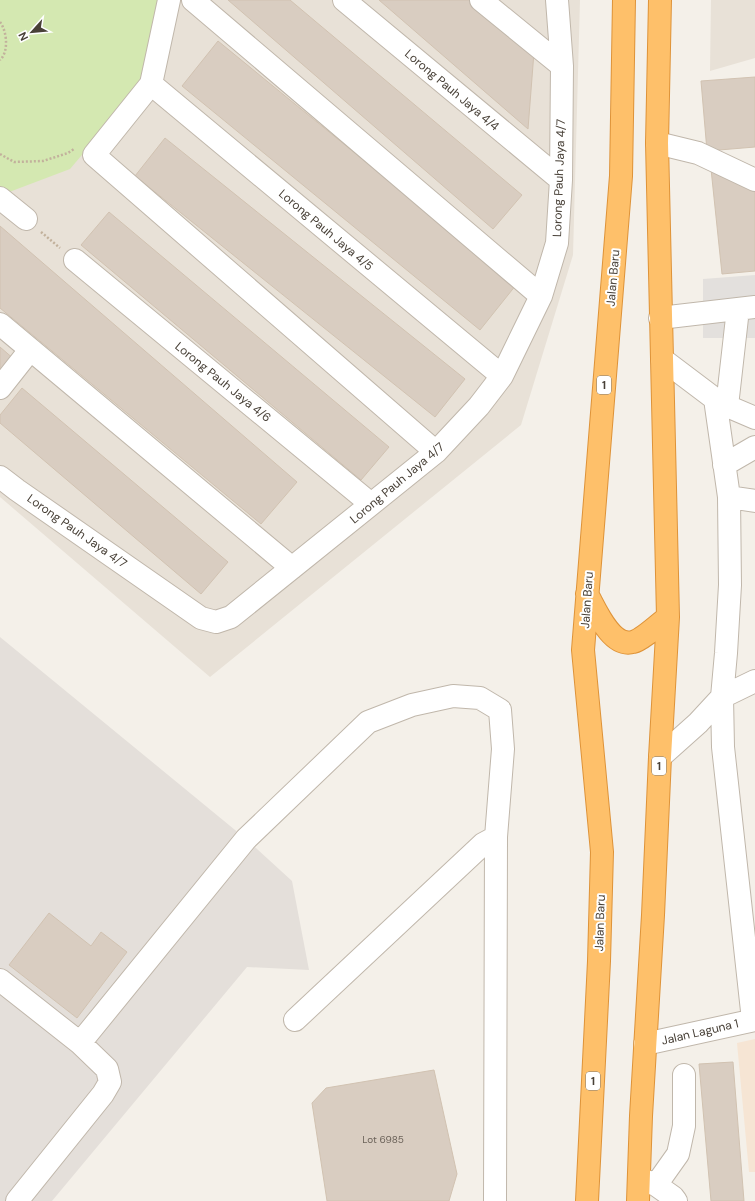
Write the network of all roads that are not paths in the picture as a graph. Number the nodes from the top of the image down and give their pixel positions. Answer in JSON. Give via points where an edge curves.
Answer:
{"nodes":[{"id":1,"x":169,"y":0,"type":"edge"},
{"id":2,"x":193,"y":0,"type":"edge"},
{"id":3,"x":344,"y":0,"type":"edge"},
{"id":4,"x":481,"y":0,"type":"edge"},
{"id":5,"x":557,"y":0,"type":"edge"},
{"id":6,"x":624,"y":0,"type":"edge"},
{"id":7,"x":660,"y":0,"type":"edge"},
{"id":8,"x":562,"y":66,"type":"junction"},
{"id":9,"x":151,"y":84,"type":"junction"},
{"id":10,"x":657,"y":143,"type":"junction"},
{"id":11,"x":561,"y":180,"type":"junction"},
{"id":12,"x":755,"y":180,"type":"edge"},
{"id":13,"x":0,"y":198,"type":"edge"},
{"id":14,"x":26,"y":219,"type":"road end"},
{"id":15,"x":75,"y":260,"type":"road end"},
{"id":16,"x":541,"y":296,"type":"junction"},
{"id":17,"x":747,"y":308,"type":"edge"},
{"id":18,"x":660,"y":318,"type":"junction"},
{"id":19,"x":0,"y":324,"type":"edge"},
{"id":20,"x":30,"y":350,"type":"junction"},
{"id":21,"x":662,"y":359,"type":"junction"},
{"id":22,"x":502,"y":376,"type":"junction"},
{"id":23,"x":0,"y":388,"type":"edge"},
{"id":24,"x":721,"y":402,"type":"junction"},
{"id":25,"x":755,"y":418,"type":"edge"},
{"id":26,"x":755,"y":447,"type":"edge"},
{"id":27,"x":436,"y":452,"type":"junction"},
{"id":28,"x":724,"y":465,"type":"junction"},
{"id":29,"x":0,"y":477,"type":"edge"},
{"id":30,"x":729,"y":496,"type":"junction"},
{"id":31,"x":755,"y":501,"type":"edge"},
{"id":32,"x":371,"y":504,"type":"junction"},
{"id":33,"x":292,"y":568,"type":"junction"},
{"id":34,"x":587,"y":594,"type":"junction"},
{"id":35,"x":668,"y":617,"type":"junction"},
{"id":36,"x":755,"y":681,"type":"edge"},
{"id":37,"x":722,"y":696,"type":"junction"},
{"id":38,"x":660,"y":757,"type":"junction"},
{"id":39,"x":496,"y":837,"type":"junction"},
{"id":40,"x":0,"y":980,"type":"edge"},
{"id":41,"x":295,"y":1020,"type":"dead end"},
{"id":42,"x":754,"y":1020,"type":"edge"},
{"id":43,"x":80,"y":1043,"type":"junction"},
{"id":44,"x":645,"y":1044,"type":"junction"},
{"id":45,"x":684,"y":1075,"type":"dead end"},
{"id":46,"x":647,"y":1181,"type":"junction"},
{"id":47,"x":17,"y":1201,"type":"edge"},
{"id":48,"x":495,"y":1201,"type":"edge"},
{"id":49,"x":587,"y":1201,"type":"edge"},
{"id":50,"x":638,"y":1201,"type":"edge"},
{"id":51,"x":676,"y":1201,"type":"edge"}],
"edges":[{"from":1,"to":9,"type":"street"},
{"from":2,"to":16,"type":"street"},
{"from":3,"to":11,"type":"street","name":"Lorong Pauh Jaya 4/4"},
{"from":4,"to":8,"type":"street"},
{"from":5,"to":8,"type":"street","name":"Lorong Pauh Jaya 4/7"},
{"from":6,"to":34,"type":"highway","name":"Jalan Baru","number":"1","via":[[621,176]]},
{"from":7,"to":10,"type":"highway","number":"1"},
{"from":8,"to":11,"type":"street","name":"Lorong Pauh Jaya 4/7"},
{"from":9,"to":22,"type":"street","name":"Lorong Pauh Jaya 4/5"},
{"from":9,"to":27,"type":"street","via":[[94,155]]},
{"from":10,"to":12,"type":"street","via":[[698,153]]},
{"from":10,"to":18,"type":"highway","number":"1"},
{"from":11,"to":16,"type":"street","name":"Lorong Pauh Jaya 4/7","via":[[557,243]]},
{"from":13,"to":14,"type":"street"},
{"from":15,"to":32,"type":"street","name":"Lorong Pauh Jaya 4/6"},
{"from":16,"to":22,"type":"street","name":"Lorong Pauh Jaya 4/7"},
{"from":17,"to":18,"type":"street"},
{"from":17,"to":24,"type":"street"},
{"from":18,"to":21,"type":"highway","number":"1"},
{"from":19,"to":20,"type":"street"},
{"from":20,"to":23,"type":"street"},
{"from":20,"to":33,"type":"street"},
{"from":21,"to":24,"type":"street"},
{"from":21,"to":35,"type":"highway","number":"1"},
{"from":22,"to":27,"type":"street","name":"Lorong Pauh Jaya 4/7","via":[[480,406]]},
{"from":24,"to":25,"type":"street"},
{"from":24,"to":28,"type":"street"},
{"from":26,"to":28,"type":"street"},
{"from":27,"to":32,"type":"street","name":"Lorong Pauh Jaya 4/7"},
{"from":28,"to":30,"type":"street"},
{"from":29,"to":33,"type":"street","name":"Lorong Pauh Jaya 4/7","via":[[201,618],[216,622],[231,617]]},
{"from":30,"to":31,"type":"street"},
{"from":30,"to":37,"type":"street","via":[[730,585]]},
{"from":32,"to":33,"type":"street","name":"Lorong Pauh Jaya 4/7"},
{"from":34,"to":35,"type":"highway","via":[[609,632],[622,642],[633,642]]},
{"from":34,"to":49,"type":"highway","name":"Jalan Baru","number":"1","via":[[583,650],[602,852]]},
{"from":35,"to":38,"type":"highway","number":"1"},
{"from":36,"to":37,"type":"street"},
{"from":37,"to":38,"type":"street","via":[[698,723]]},
{"from":37,"to":42,"type":"street","via":[[723,747]]},
{"from":38,"to":44,"type":"highway","number":"1"},
{"from":39,"to":41,"type":"street","via":[[483,844]]},
{"from":39,"to":43,"type":"street","via":[[503,749],[500,710],[480,698],[453,696],[412,705],[368,722],[246,839]]},
{"from":39,"to":48,"type":"street"},
{"from":40,"to":43,"type":"street"},
{"from":42,"to":44,"type":"street","name":"Jalan Laguna 1"},
{"from":43,"to":47,"type":"street","via":[[107,1069],[110,1082]]},
{"from":44,"to":46,"type":"highway","number":"1","via":[[641,1116]]},
{"from":45,"to":46,"type":"street","via":[[684,1126],[678,1154]]},
{"from":46,"to":50,"type":"highway","number":"1"},
{"from":46,"to":51,"type":"street"}]}
